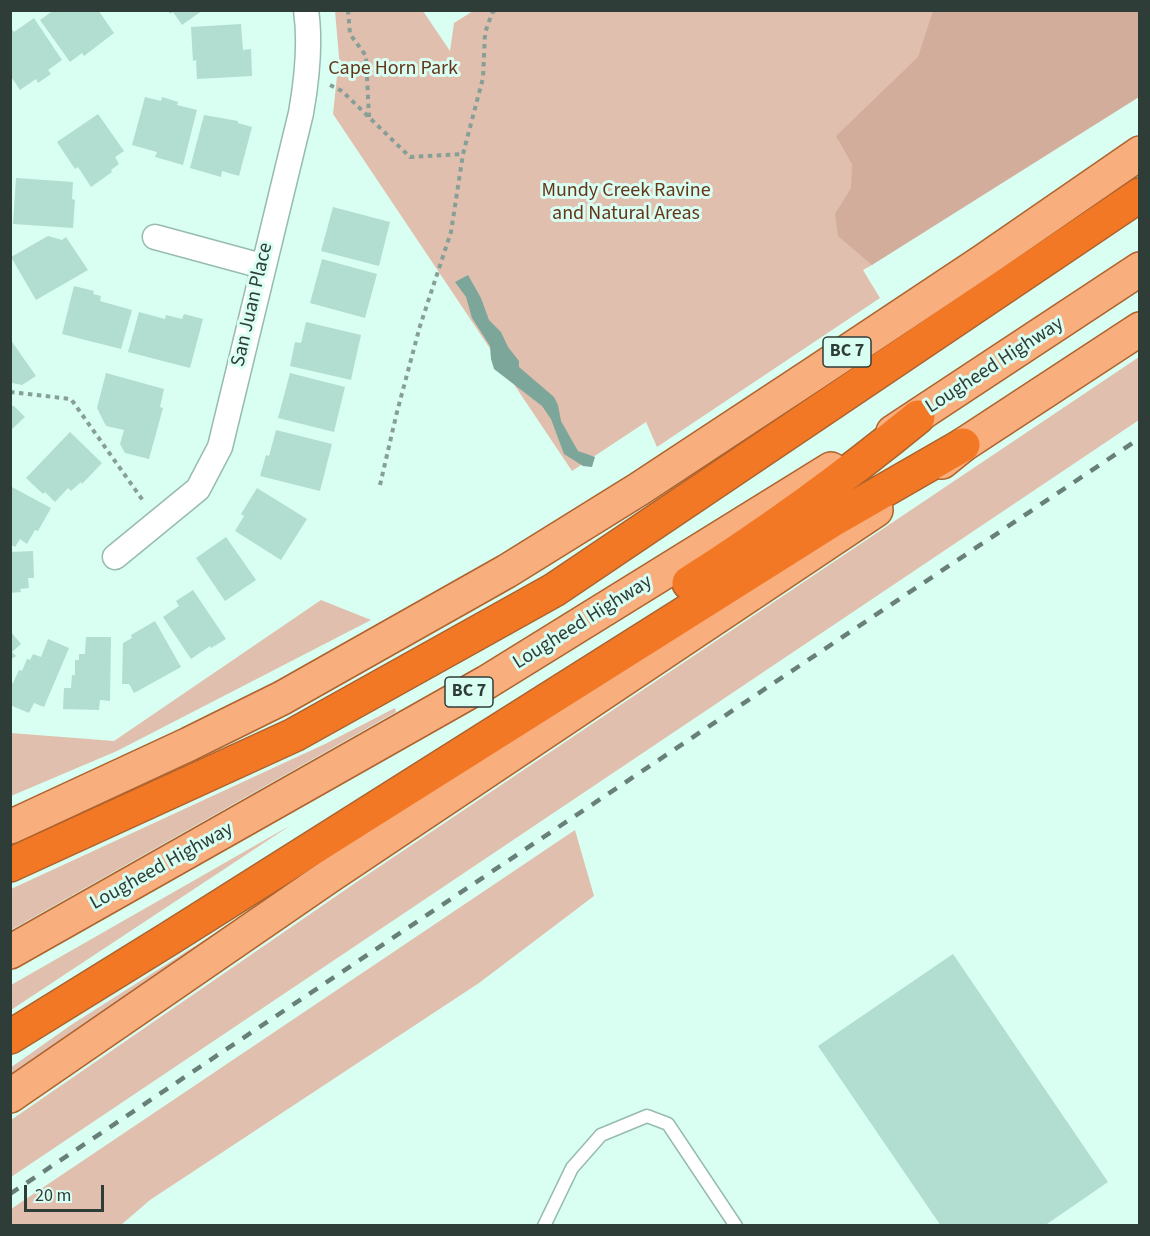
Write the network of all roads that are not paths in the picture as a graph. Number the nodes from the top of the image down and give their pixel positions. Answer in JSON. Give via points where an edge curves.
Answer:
{"nodes":[{"id":1,"x":306,"y":10,"type":"edge"},
{"id":2,"x":1140,"y":153,"type":"edge"},
{"id":3,"x":1140,"y":195,"type":"edge"},
{"id":4,"x":155,"y":237,"type":"dead end"},
{"id":5,"x":262,"y":266,"type":"junction"},
{"id":6,"x":1140,"y":269,"type":"edge"},
{"id":7,"x":1140,"y":329,"type":"edge"},
{"id":8,"x":918,"y":417,"type":"junction"},
{"id":9,"x":963,"y":445,"type":"junction"},
{"id":10,"x":115,"y":556,"type":"dead end"},
{"id":11,"x":10,"y":827,"type":"edge"},
{"id":12,"x":10,"y":865,"type":"edge"},
{"id":13,"x":10,"y":952,"type":"edge"},
{"id":14,"x":10,"y":1035,"type":"edge"},
{"id":15,"x":10,"y":1096,"type":"edge"},
{"id":16,"x":544,"y":1226,"type":"edge"},
{"id":17,"x":736,"y":1226,"type":"edge"}],
"edges":[{"from":1,"to":5,"type":"street","name":"San Juan Place","via":[[307,79]]},
{"from":2,"to":11,"type":"main road","number":"BC 7","via":[[630,495],[507,571],[282,698]]},
{"from":3,"to":12,"type":"highway","via":[[554,590],[294,735]]},
{"from":4,"to":5,"type":"street"},
{"from":5,"to":10,"type":"street","name":"San Juan Place","via":[[220,447],[198,489]]},
{"from":6,"to":8,"type":"main road","name":"Lougheed Highway","number":"BC 7"},
{"from":7,"to":9,"type":"main road"},
{"from":8,"to":13,"type":"main road","name":"Lougheed Highway","number":"BC 7","via":[[477,688]]},
{"from":8,"to":14,"type":"highway","via":[[761,537],[166,923]]},
{"from":9,"to":14,"type":"highway","via":[[831,521]]},
{"from":9,"to":15,"type":"main road","via":[[872,513],[338,870]]},
{"from":16,"to":17,"type":"lane","via":[[572,1168],[602,1135],[647,1116],[668,1124]]}]}
